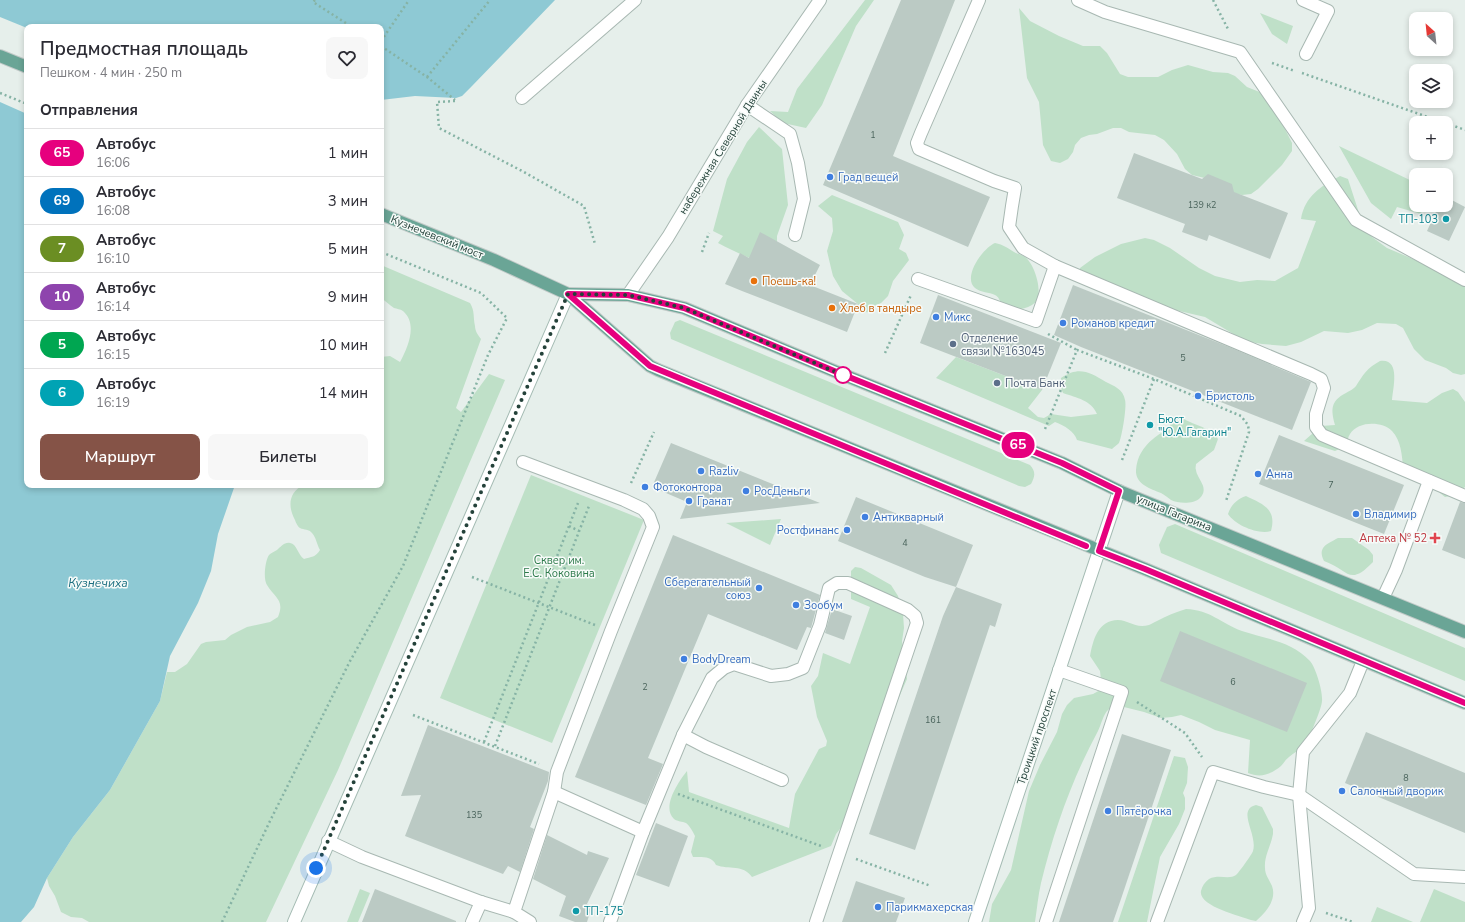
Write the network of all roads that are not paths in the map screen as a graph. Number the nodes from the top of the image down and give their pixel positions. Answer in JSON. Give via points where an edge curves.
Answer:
{"nodes":[{"id":1,"x":635,"y":0,"type":"edge"},
{"id":2,"x":820,"y":0,"type":"edge"},
{"id":3,"x":979,"y":0,"type":"edge"},
{"id":4,"x":1078,"y":0,"type":"edge"},
{"id":5,"x":1303,"y":0,"type":"edge"},
{"id":6,"x":1306,"y":54,"type":"dead end"},
{"id":7,"x":0,"y":56,"type":"edge"},
{"id":8,"x":24,"y":66,"type":"edge"},
{"id":9,"x":522,"y":98,"type":"dead end"},
{"id":10,"x":746,"y":105,"type":"junction"},
{"id":11,"x":384,"y":215,"type":"edge"},
{"id":12,"x":795,"y":235,"type":"dead end"},
{"id":13,"x":494,"y":260,"type":"joint"},
{"id":14,"x":1054,"y":266,"type":"junction"},
{"id":15,"x":918,"y":279,"type":"road end"},
{"id":16,"x":1465,"y":280,"type":"edge"},
{"id":17,"x":568,"y":294,"type":"junction"},
{"id":18,"x":628,"y":295,"type":"junction"},
{"id":19,"x":523,"y":462,"type":"dead end"},
{"id":20,"x":1429,"y":482,"type":"junction"},
{"id":21,"x":1119,"y":491,"type":"junction"},
{"id":22,"x":1465,"y":496,"type":"edge"},
{"id":23,"x":1099,"y":551,"type":"junction"},
{"id":24,"x":1383,"y":598,"type":"junction"},
{"id":25,"x":1465,"y":632,"type":"edge"},
{"id":26,"x":1363,"y":661,"type":"junction"},
{"id":27,"x":1059,"y":670,"type":"junction"},
{"id":28,"x":1465,"y":703,"type":"edge"},
{"id":29,"x":683,"y":735,"type":"junction"},
{"id":30,"x":782,"y":780,"type":"dead end"},
{"id":31,"x":554,"y":792,"type":"junction"},
{"id":32,"x":1299,"y":795,"type":"junction"},
{"id":33,"x":643,"y":832,"type":"junction"},
{"id":34,"x":328,"y":841,"type":"junction"},
{"id":35,"x":1465,"y":877,"type":"edge"},
{"id":36,"x":481,"y":902,"type":"junction"},
{"id":37,"x":514,"y":912,"type":"junction"},
{"id":38,"x":294,"y":922,"type":"edge"},
{"id":39,"x":472,"y":922,"type":"edge"},
{"id":40,"x":530,"y":922,"type":"edge"},
{"id":41,"x":610,"y":922,"type":"edge"},
{"id":42,"x":816,"y":922,"type":"edge"},
{"id":43,"x":975,"y":922,"type":"edge"},
{"id":44,"x":1046,"y":922,"type":"edge"},
{"id":45,"x":1157,"y":922,"type":"edge"},
{"id":46,"x":1303,"y":922,"type":"edge"}],
"edges":[{"from":1,"to":9,"type":"street"},
{"from":2,"to":10,"type":"street","name":"набережная Северной Двины"},
{"from":3,"to":14,"type":"street","via":[[917,143],[922,151],[1016,188],[1009,227],[1023,248]]},
{"from":4,"to":16,"type":"street","via":[[1105,12],[1240,52],[1356,220]]},
{"from":5,"to":6,"type":"street","via":[[1328,11]]},
{"from":7,"to":8,"type":"main road"},
{"from":10,"to":12,"type":"street","via":[[790,134],[804,199]]},
{"from":10,"to":18,"type":"street","name":"набережная Северной Двины","via":[[668,237]]},
{"from":11,"to":13,"type":"main road","name":"Кузнечевский мост"},
{"from":13,"to":17,"type":"main road","name":"улица Гагарина"},
{"from":14,"to":15,"type":"street","via":[[1036,321]]},
{"from":14,"to":20,"type":"street","via":[[1321,379],[1324,388],[1316,414],[1316,427],[1322,435]]},
{"from":17,"to":18,"type":"main road","name":"улица Гагарина"},
{"from":17,"to":23,"type":"main road","name":"улица Гагарина","via":[[650,366]]},
{"from":17,"to":34,"type":"street"},
{"from":18,"to":21,"type":"main road","name":"улица Гагарина","via":[[684,308],[1062,463]]},
{"from":19,"to":31,"type":"street","via":[[643,509],[653,526],[557,772]]},
{"from":20,"to":22,"type":"street"},
{"from":20,"to":24,"type":"street"},
{"from":21,"to":23,"type":"street","name":"Троицкий проспект"},
{"from":21,"to":24,"type":"main road","name":"улица Гагарина"},
{"from":23,"to":26,"type":"main road","name":"улица Гагарина"},
{"from":23,"to":27,"type":"street","name":"Троицкий проспект"},
{"from":24,"to":25,"type":"main road","name":"улица Гагарина"},
{"from":26,"to":28,"type":"main road","name":"улица Гагарина"},
{"from":26,"to":32,"type":"street","via":[[1350,693],[1303,752]]},
{"from":27,"to":43,"type":"street","name":"Троицкий проспект"},
{"from":27,"to":44,"type":"street","via":[[1122,692]]},
{"from":29,"to":30,"type":"street"},
{"from":29,"to":33,"type":"street"},
{"from":29,"to":42,"type":"street","via":[[712,678],[724,668],[734,664],[771,676],[788,674],[802,668],[820,625],[829,588],[837,583],[848,583],[908,610],[915,616],[917,623]]},
{"from":31,"to":33,"type":"street"},
{"from":31,"to":37,"type":"street"},
{"from":32,"to":35,"type":"street","via":[[1414,874]]},
{"from":32,"to":45,"type":"street","via":[[1213,772]]},
{"from":32,"to":46,"type":"street","via":[[1309,908]]},
{"from":33,"to":41,"type":"street"},
{"from":34,"to":36,"type":"street","via":[[362,857]]},
{"from":34,"to":38,"type":"street"},
{"from":36,"to":37,"type":"street"},
{"from":36,"to":39,"type":"street"},
{"from":37,"to":40,"type":"street"}]}
